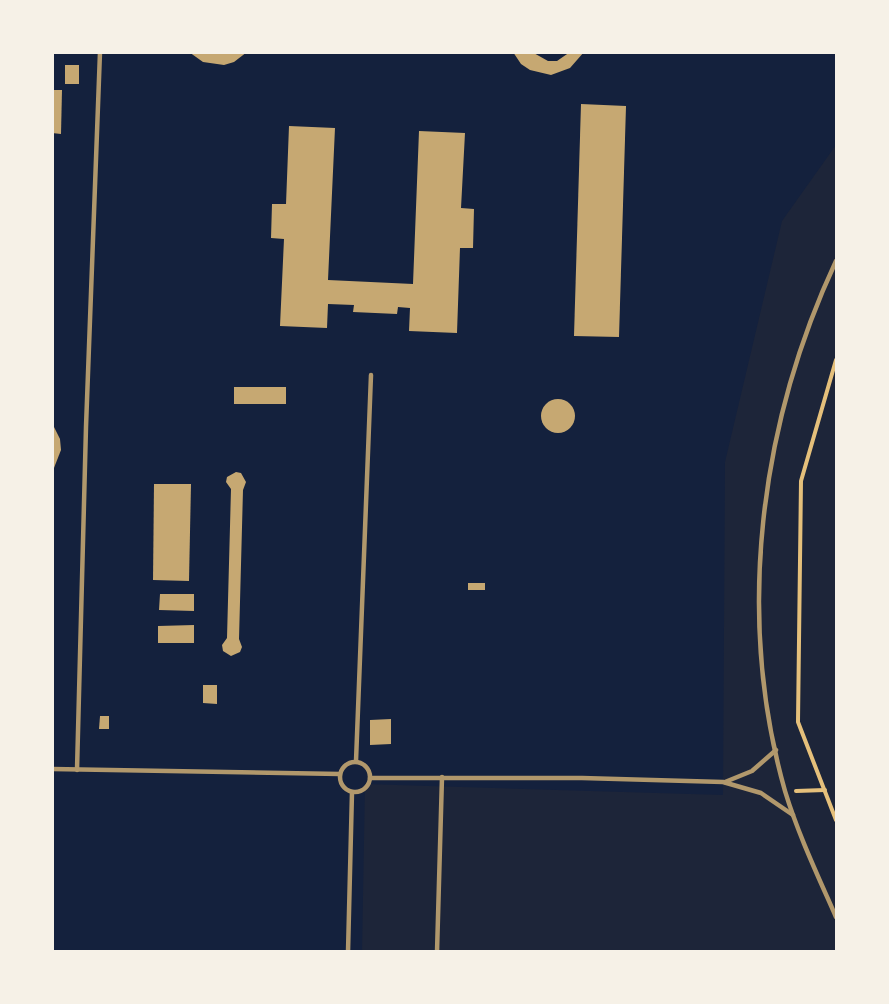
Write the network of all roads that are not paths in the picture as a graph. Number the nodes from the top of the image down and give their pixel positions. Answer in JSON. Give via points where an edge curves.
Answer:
{"nodes":[{"id":1,"x":100,"y":52,"type":"edge"},
{"id":2,"x":837,"y":261,"type":"edge"},
{"id":3,"x":371,"y":375,"type":"dead end"},
{"id":4,"x":776,"y":750,"type":"junction"},
{"id":5,"x":356,"y":761,"type":"junction"},
{"id":6,"x":52,"y":770,"type":"edge"},
{"id":7,"x":77,"y":770,"type":"junction"},
{"id":8,"x":339,"y":774,"type":"junction"},
{"id":9,"x":442,"y":777,"type":"junction"},
{"id":10,"x":370,"y":778,"type":"junction"},
{"id":11,"x":723,"y":782,"type":"junction"},
{"id":12,"x":352,"y":792,"type":"junction"},
{"id":13,"x":794,"y":816,"type":"junction"},
{"id":14,"x":837,"y":917,"type":"edge"},
{"id":15,"x":348,"y":951,"type":"edge"},
{"id":16,"x":437,"y":951,"type":"edge"}],
"edges":[{"from":1,"to":7,"type":"lane"},
{"from":2,"to":4,"type":"lane","via":[[816,303],[791,377],[766,494],[759,614],[763,673]]},
{"from":3,"to":5,"type":"lane"},
{"from":4,"to":11,"type":"lane","via":[[752,771]]},
{"from":4,"to":13,"type":"lane"},
{"from":5,"to":8,"type":"lane","via":[[342,767]]},
{"from":5,"to":10,"type":"lane","via":[[368,770]]},
{"from":6,"to":7,"type":"lane"},
{"from":7,"to":8,"type":"lane"},
{"from":8,"to":12,"type":"lane","via":[[340,782]]},
{"from":9,"to":10,"type":"lane"},
{"from":9,"to":11,"type":"lane"},
{"from":9,"to":16,"type":"lane"},
{"from":10,"to":12,"type":"lane","via":[[364,789]]},
{"from":11,"to":13,"type":"lane","via":[[761,793]]},
{"from":12,"to":15,"type":"lane"},
{"from":13,"to":14,"type":"lane"}]}
